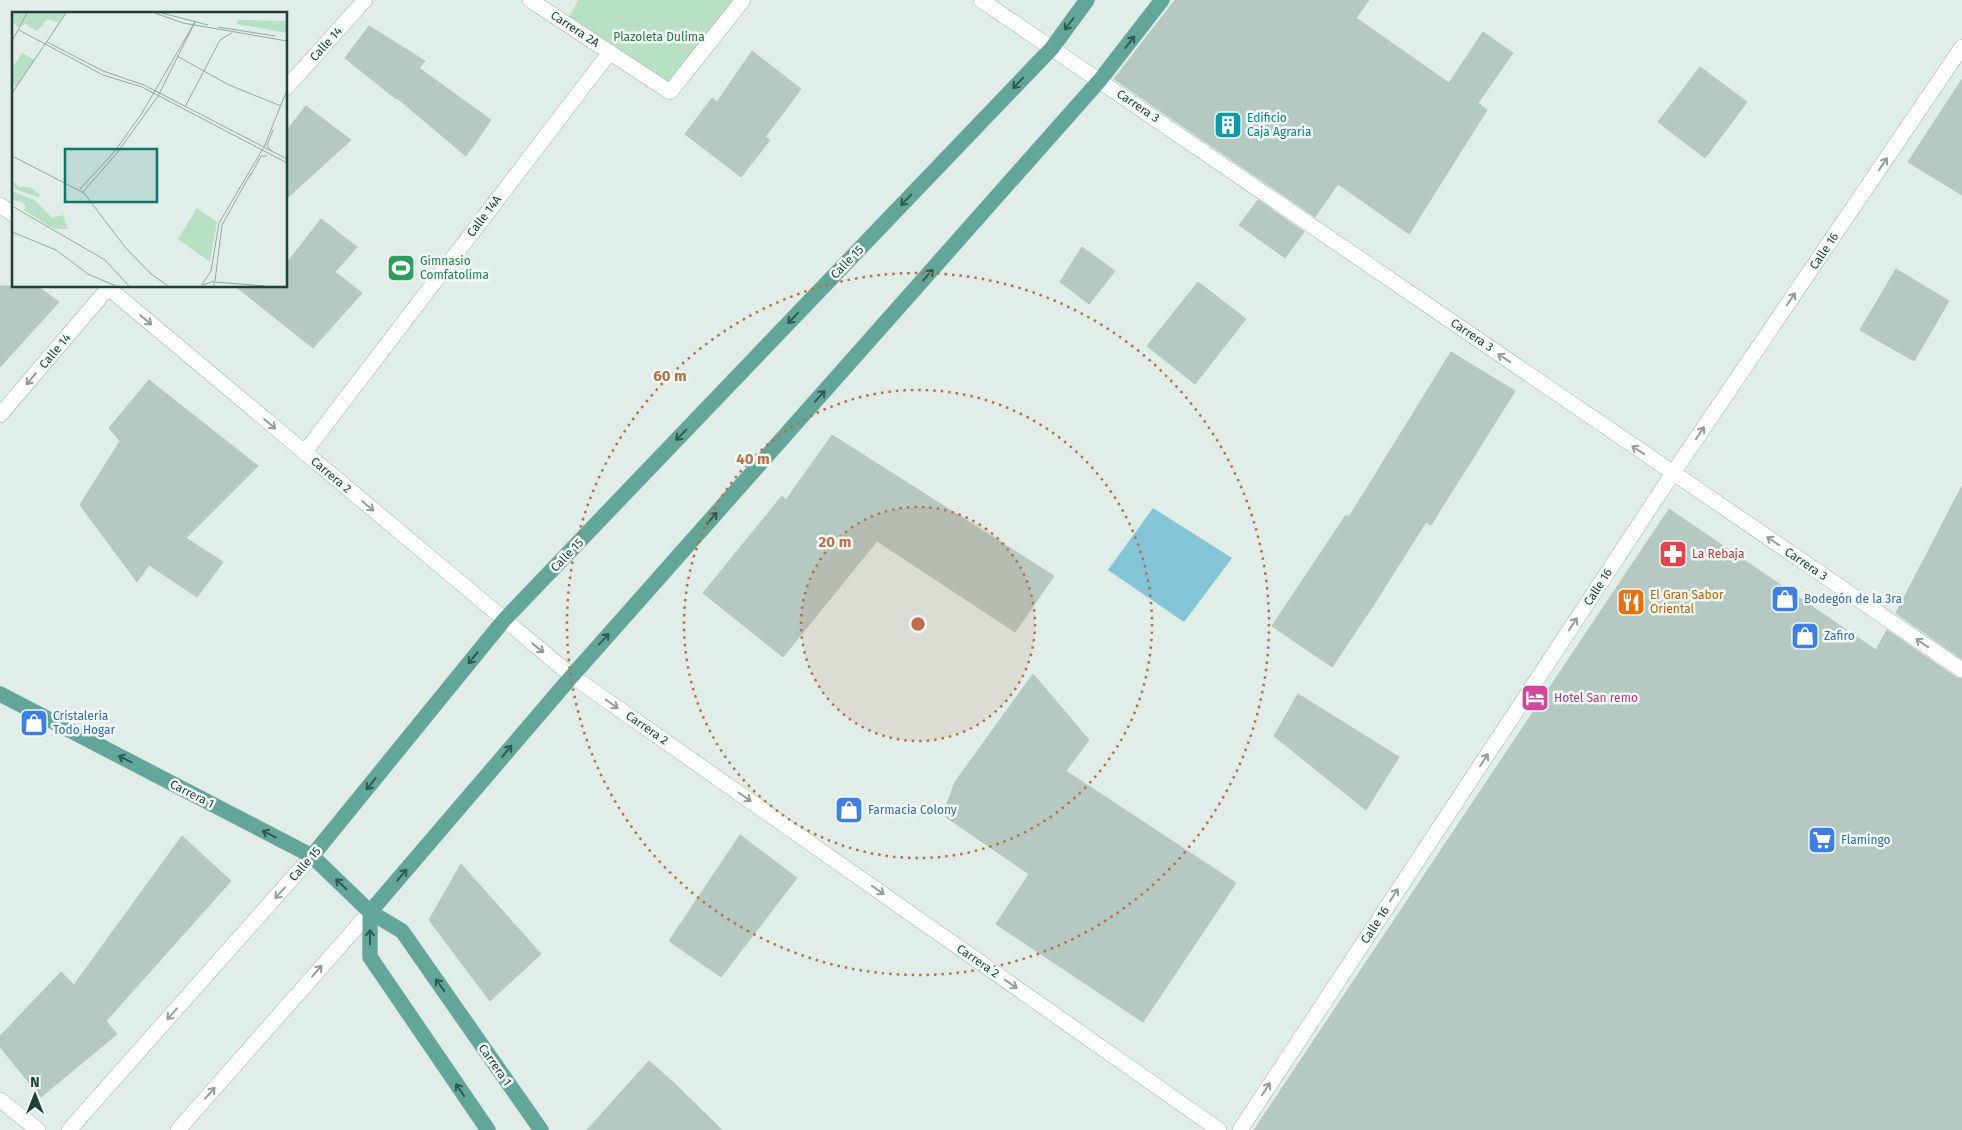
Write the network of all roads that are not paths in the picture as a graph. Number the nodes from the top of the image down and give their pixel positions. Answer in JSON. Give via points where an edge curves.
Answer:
{"nodes":[{"id":1,"x":365,"y":0,"type":"edge"},
{"id":2,"x":530,"y":0,"type":"edge"},
{"id":3,"x":743,"y":0,"type":"edge"},
{"id":4,"x":982,"y":0,"type":"edge"},
{"id":5,"x":1087,"y":0,"type":"edge"},
{"id":6,"x":1162,"y":0,"type":"edge"},
{"id":7,"x":1962,"y":47,"type":"edge"},
{"id":8,"x":1052,"y":48,"type":"junction"},
{"id":9,"x":610,"y":52,"type":"junction"},
{"id":10,"x":1100,"y":80,"type":"junction"},
{"id":11,"x":288,"y":86,"type":"edge"},
{"id":12,"x":0,"y":205,"type":"edge"},
{"id":13,"x":12,"y":214,"type":"edge"},
{"id":14,"x":107,"y":288,"type":"edge"},
{"id":15,"x":109,"y":288,"type":"edge"},
{"id":16,"x":0,"y":415,"type":"edge"},
{"id":17,"x":304,"y":453,"type":"junction"},
{"id":18,"x":1672,"y":474,"type":"junction"},
{"id":19,"x":504,"y":620,"type":"junction"},
{"id":20,"x":1962,"y":670,"type":"edge"},
{"id":21,"x":572,"y":676,"type":"junction"},
{"id":22,"x":0,"y":694,"type":"edge"},
{"id":23,"x":312,"y":856,"type":"junction"},
{"id":24,"x":370,"y":912,"type":"junction"},
{"id":25,"x":0,"y":1100,"type":"edge"},
{"id":26,"x":38,"y":1130,"type":"edge"},
{"id":27,"x":69,"y":1130,"type":"edge"},
{"id":28,"x":178,"y":1130,"type":"edge"},
{"id":29,"x":488,"y":1130,"type":"edge"},
{"id":30,"x":541,"y":1130,"type":"edge"},
{"id":31,"x":1219,"y":1130,"type":"edge"},
{"id":32,"x":1240,"y":1130,"type":"edge"}],
"edges":[{"from":1,"to":11,"type":"street","name":"Calle 14"},
{"from":2,"to":9,"type":"street","name":"Carrera 2A"},
{"from":3,"to":9,"type":"street","name":"Carrera 2A","via":[[670,92]]},
{"from":4,"to":8,"type":"street","name":"Carrera 3"},
{"from":5,"to":8,"type":"main road","name":"Calle 15","one_way":true},
{"from":10,"to":6,"type":"main road","one_way":true},
{"from":18,"to":7,"type":"street","name":"Calle 16","one_way":true},
{"from":8,"to":10,"type":"street","name":"Carrera 3"},
{"from":8,"to":19,"type":"main road","name":"Calle 15","one_way":true},
{"from":9,"to":17,"type":"street","name":"Calle 14A"},
{"from":18,"to":10,"type":"street","name":"Carrera 3","one_way":true},
{"from":21,"to":10,"type":"main road","one_way":true},
{"from":12,"to":13,"type":"street"},
{"from":14,"to":16,"type":"street","name":"Calle 14","one_way":true},
{"from":15,"to":17,"type":"street","name":"Carrera 2","one_way":true},
{"from":17,"to":19,"type":"street","name":"Carrera 2","one_way":true},
{"from":20,"to":18,"type":"street","name":"Carrera 3","one_way":true},
{"from":32,"to":18,"type":"street","name":"Calle 16","one_way":true},
{"from":19,"to":21,"type":"street","name":"Carrera 2","one_way":true},
{"from":19,"to":23,"type":"main road","name":"Calle 15","one_way":true},
{"from":24,"to":21,"type":"main road","one_way":true},
{"from":21,"to":31,"type":"street","name":"Carrera 2","one_way":true},
{"from":23,"to":22,"type":"main road","name":"Carrera 1","one_way":true},
{"from":24,"to":23,"type":"main road","name":"Carrera 1","one_way":true},
{"from":23,"to":27,"type":"street","name":"Calle 15","one_way":true},
{"from":28,"to":24,"type":"street","one_way":true},
{"from":29,"to":24,"type":"main road","one_way":true,"via":[[370,957]]},
{"from":30,"to":24,"type":"main road","name":"Carrera 1","one_way":true,"via":[[402,931]]},
{"from":25,"to":26,"type":"street"}]}
